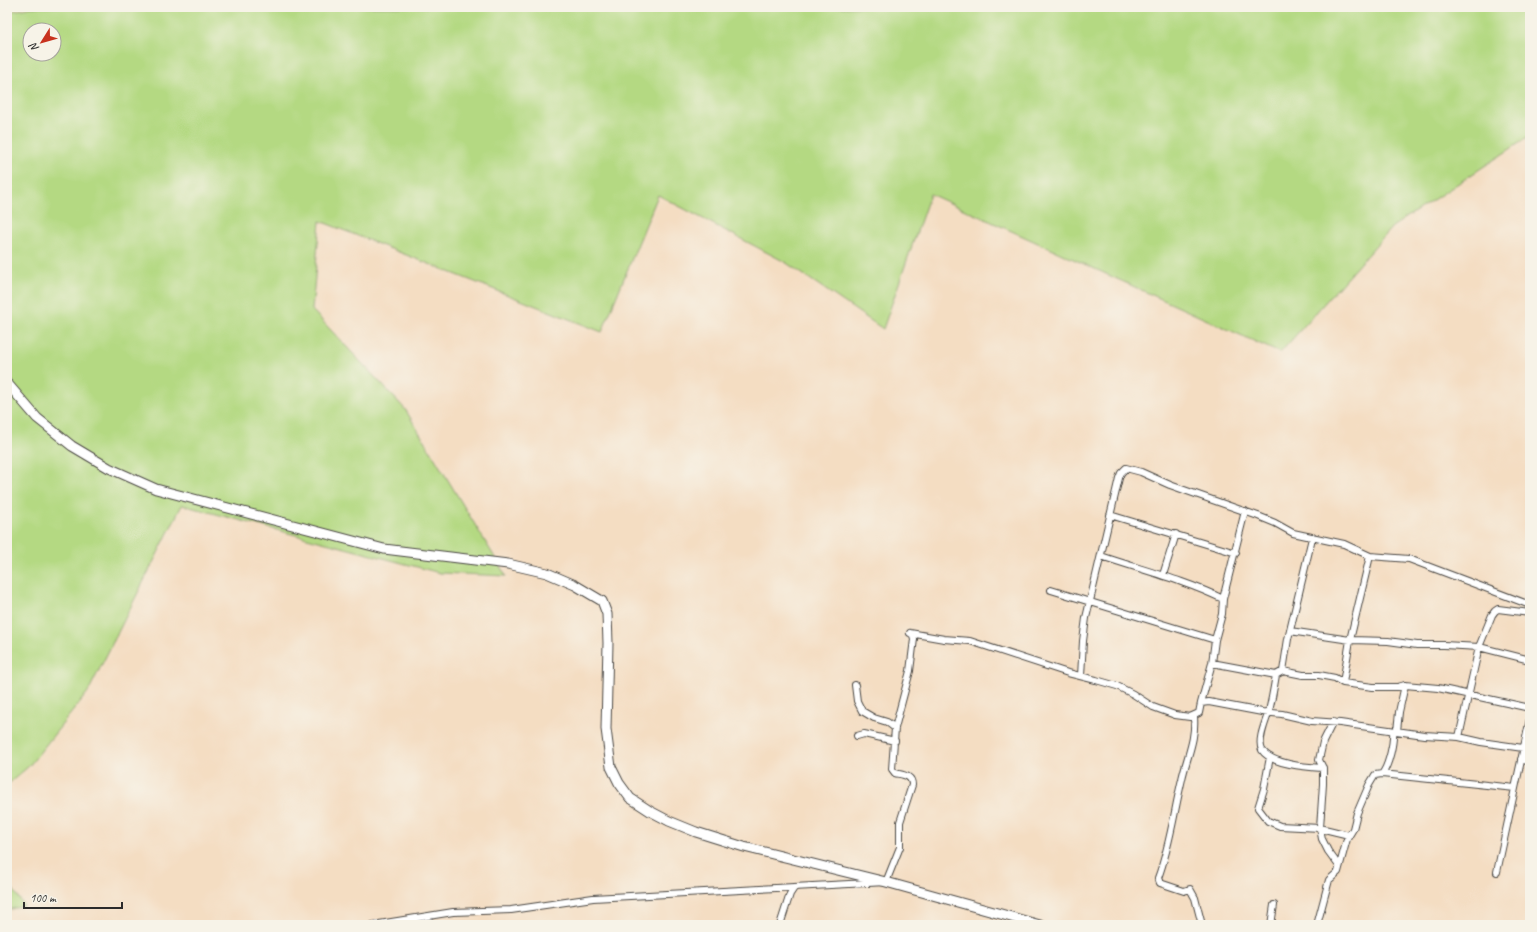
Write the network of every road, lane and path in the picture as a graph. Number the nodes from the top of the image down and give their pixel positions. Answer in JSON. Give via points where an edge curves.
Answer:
{"nodes":[{"id":1,"x":7,"y":383,"type":"edge"},
{"id":2,"x":1245,"y":511,"type":"junction"},
{"id":3,"x":1110,"y":515,"type":"junction"},
{"id":4,"x":1176,"y":534,"type":"junction"},
{"id":5,"x":1312,"y":538,"type":"junction"},
{"id":6,"x":1236,"y":553,"type":"junction"},
{"id":7,"x":1101,"y":556,"type":"junction"},
{"id":8,"x":1370,"y":556,"type":"junction"},
{"id":9,"x":1163,"y":575,"type":"junction"},
{"id":10,"x":1051,"y":590,"type":"dead end"},
{"id":11,"x":1224,"y":599,"type":"junction"},
{"id":12,"x":1090,"y":601,"type":"junction"},
{"id":13,"x":1530,"y":605,"type":"edge"},
{"id":14,"x":1530,"y":613,"type":"edge"},
{"id":15,"x":1290,"y":631,"type":"junction"},
{"id":16,"x":1215,"y":640,"type":"junction"},
{"id":17,"x":1350,"y":640,"type":"junction"},
{"id":18,"x":1479,"y":647,"type":"junction"},
{"id":19,"x":1530,"y":660,"type":"edge"},
{"id":20,"x":1212,"y":663,"type":"junction"},
{"id":21,"x":1283,"y":671,"type":"junction"},
{"id":22,"x":1276,"y":675,"type":"junction"},
{"id":23,"x":1081,"y":676,"type":"junction"},
{"id":24,"x":1343,"y":683,"type":"junction"},
{"id":25,"x":855,"y":685,"type":"dead end"},
{"id":26,"x":1405,"y":685,"type":"junction"},
{"id":27,"x":1468,"y":694,"type":"junction"},
{"id":28,"x":1201,"y":703,"type":"junction"},
{"id":29,"x":1530,"y":708,"type":"edge"},
{"id":30,"x":1268,"y":712,"type":"junction"},
{"id":31,"x":1194,"y":716,"type":"junction"},
{"id":32,"x":1530,"y":718,"type":"edge"},
{"id":33,"x":1333,"y":722,"type":"junction"},
{"id":34,"x":895,"y":728,"type":"junction"},
{"id":35,"x":1395,"y":731,"type":"junction"},
{"id":36,"x":857,"y":736,"type":"dead end"},
{"id":37,"x":1459,"y":737,"type":"junction"},
{"id":38,"x":895,"y":741,"type":"junction"},
{"id":39,"x":1523,"y":748,"type":"junction"},
{"id":40,"x":1270,"y":757,"type":"junction"},
{"id":41,"x":1521,"y":759,"type":"junction"},
{"id":42,"x":1530,"y":762,"type":"edge"},
{"id":43,"x":1323,"y":768,"type":"junction"},
{"id":44,"x":1382,"y":774,"type":"junction"},
{"id":45,"x":1515,"y":788,"type":"junction"},
{"id":46,"x":1320,"y":828,"type":"junction"},
{"id":47,"x":1350,"y":835,"type":"junction"},
{"id":48,"x":1339,"y":866,"type":"junction"},
{"id":49,"x":1497,"y":872,"type":"dead end"},
{"id":50,"x":886,"y":882,"type":"junction"},
{"id":51,"x":794,"y":888,"type":"junction"},
{"id":52,"x":1274,"y":905,"type":"dead end"},
{"id":53,"x":1025,"y":923,"type":"edge"},
{"id":54,"x":373,"y":925,"type":"edge"},
{"id":55,"x":780,"y":925,"type":"edge"},
{"id":56,"x":1040,"y":925,"type":"edge"},
{"id":57,"x":1202,"y":925,"type":"edge"},
{"id":58,"x":1271,"y":925,"type":"edge"},
{"id":59,"x":1317,"y":925,"type":"edge"}],
"edges":[{"from":1,"to":50,"type":"main road","via":[[37,418],[72,446],[109,468],[156,489],[384,549],[508,564],[547,573],[575,585],[602,602],[606,614],[606,729],[611,767],[630,798],[669,821],[696,832],[744,847]]},
{"from":2,"to":3,"type":"street","via":[[1126,468],[1121,473]]},
{"from":2,"to":5,"type":"street","via":[[1294,534]]},
{"from":2,"to":6,"type":"street"},
{"from":3,"to":4,"type":"street"},
{"from":3,"to":7,"type":"street"},
{"from":4,"to":6,"type":"street"},
{"from":4,"to":9,"type":"street"},
{"from":5,"to":8,"type":"street","via":[[1344,544]]},
{"from":5,"to":15,"type":"street"},
{"from":6,"to":11,"type":"street"},
{"from":7,"to":9,"type":"street"},
{"from":7,"to":12,"type":"street"},
{"from":8,"to":13,"type":"street","via":[[1409,559]]},
{"from":8,"to":17,"type":"street"},
{"from":9,"to":11,"type":"street"},
{"from":10,"to":12,"type":"street"},
{"from":11,"to":16,"type":"street"},
{"from":12,"to":16,"type":"street"},
{"from":12,"to":23,"type":"street"},
{"from":14,"to":18,"type":"street","via":[[1498,609],[1495,611]]},
{"from":15,"to":17,"type":"street"},
{"from":15,"to":21,"type":"street"},
{"from":16,"to":20,"type":"street"},
{"from":17,"to":18,"type":"street"},
{"from":17,"to":24,"type":"street"},
{"from":18,"to":19,"type":"street"},
{"from":18,"to":27,"type":"street"},
{"from":20,"to":22,"type":"street"},
{"from":20,"to":28,"type":"street"},
{"from":21,"to":22,"type":"street"},
{"from":21,"to":24,"type":"street","via":[[1335,678]]},
{"from":22,"to":30,"type":"street"},
{"from":23,"to":31,"type":"street","via":[[1118,686],[1162,711],[1185,717]]},
{"from":23,"to":34,"type":"street","via":[[970,641],[910,633],[914,639],[910,672]]},
{"from":24,"to":26,"type":"street","via":[[1384,688]]},
{"from":25,"to":34,"type":"street","via":[[857,701],[862,710]]},
{"from":26,"to":27,"type":"street"},
{"from":26,"to":35,"type":"street"},
{"from":27,"to":29,"type":"street"},
{"from":27,"to":37,"type":"street"},
{"from":28,"to":30,"type":"street","via":[[1209,702]]},
{"from":28,"to":31,"type":"street","via":[[1199,713]]},
{"from":30,"to":33,"type":"street","via":[[1312,721]]},
{"from":30,"to":40,"type":"street","via":[[1260,744],[1262,750]]},
{"from":31,"to":57,"type":"street","via":[[1196,730],[1182,778],[1166,858],[1158,878],[1160,883],[1184,891],[1190,889]]},
{"from":32,"to":39,"type":"street"},
{"from":33,"to":35,"type":"street"},
{"from":33,"to":43,"type":"street","via":[[1323,742],[1319,760]]},
{"from":34,"to":38,"type":"street"},
{"from":35,"to":37,"type":"street"},
{"from":35,"to":44,"type":"street","via":[[1388,764]]},
{"from":36,"to":38,"type":"street","via":[[864,734]]},
{"from":37,"to":39,"type":"street"},
{"from":38,"to":50,"type":"street","via":[[893,770],[895,773],[906,775],[912,783],[900,822],[900,847]]},
{"from":39,"to":41,"type":"street"},
{"from":40,"to":43,"type":"street","via":[[1281,762]]},
{"from":40,"to":46,"type":"street","via":[[1258,808],[1268,821],[1280,826]]},
{"from":41,"to":42,"type":"street"},
{"from":41,"to":45,"type":"street"},
{"from":43,"to":46,"type":"street"},
{"from":44,"to":45,"type":"street"},
{"from":44,"to":47,"type":"street","via":[[1375,775],[1369,785]]},
{"from":45,"to":49,"type":"street"},
{"from":46,"to":47,"type":"street"},
{"from":46,"to":48,"type":"street","via":[[1322,840]]},
{"from":47,"to":48,"type":"street"},
{"from":48,"to":59,"type":"street","via":[[1338,872],[1329,880]]},
{"from":50,"to":51,"type":"street"},
{"from":50,"to":53,"type":"main road"},
{"from":51,"to":54,"type":"street","via":[[593,898],[511,910],[453,912]]},
{"from":51,"to":55,"type":"street"},
{"from":52,"to":58,"type":"street"},
{"from":53,"to":56,"type":"main road"}]}
